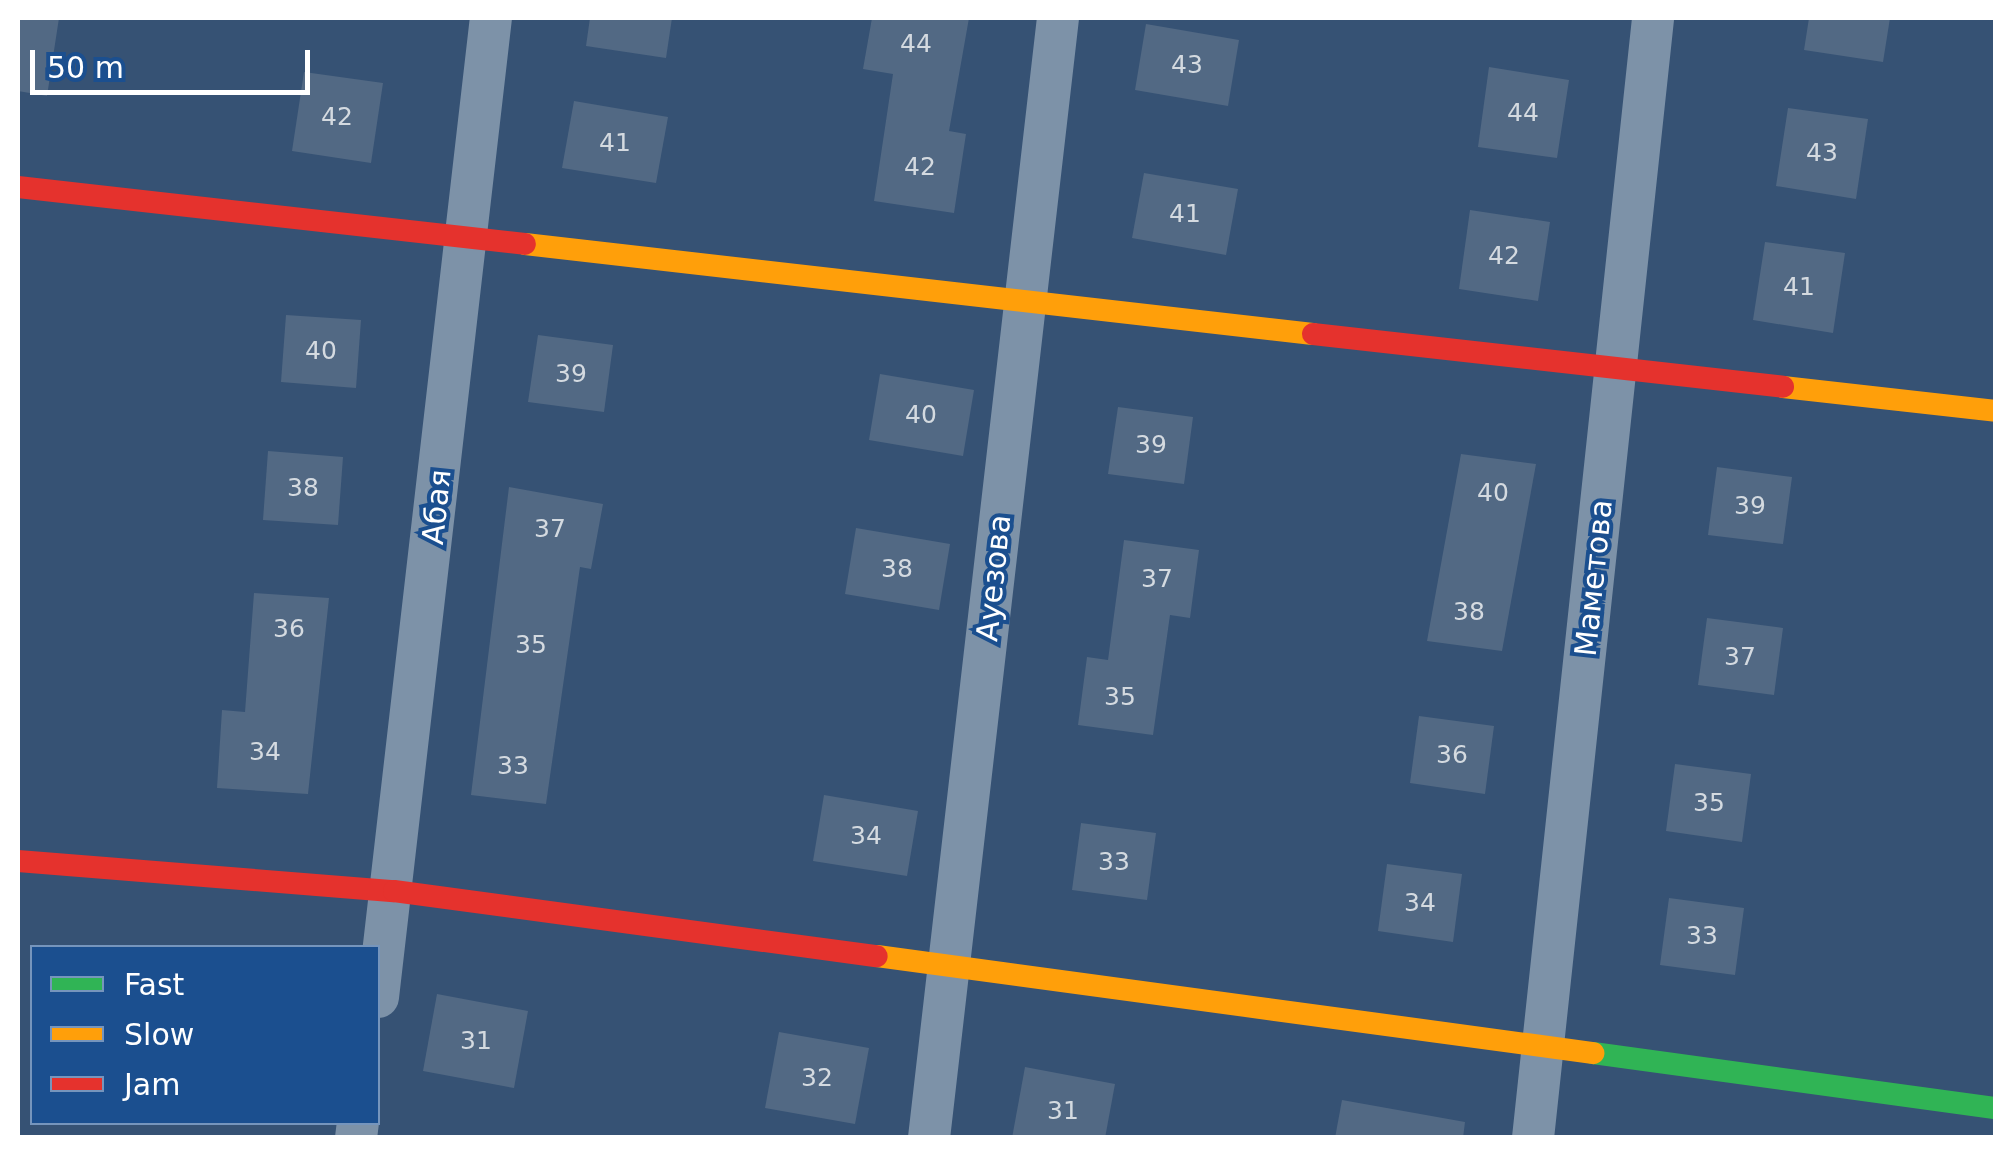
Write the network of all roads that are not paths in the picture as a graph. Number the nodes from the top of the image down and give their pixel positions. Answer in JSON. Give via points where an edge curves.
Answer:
{"nodes":[{"id":1,"x":492,"y":18,"type":"edge"},
{"id":2,"x":1058,"y":18,"type":"edge"},
{"id":3,"x":1652,"y":18,"type":"edge"},
{"id":4,"x":18,"y":187,"type":"edge"},
{"id":5,"x":467,"y":235,"type":"junction"},
{"id":6,"x":1024,"y":299,"type":"junction"},
{"id":7,"x":1615,"y":367,"type":"junction"},
{"id":8,"x":1996,"y":411,"type":"edge"},
{"id":9,"x":18,"y":862,"type":"edge"},
{"id":10,"x":394,"y":891,"type":"junction"},
{"id":11,"x":952,"y":966,"type":"junction"},
{"id":12,"x":380,"y":984,"type":"edge"},
{"id":13,"x":1546,"y":1046,"type":"junction"},
{"id":14,"x":1996,"y":1108,"type":"edge"},
{"id":15,"x":929,"y":1138,"type":"edge"},
{"id":16,"x":1534,"y":1138,"type":"edge"}],
"edges":[{"from":1,"to":5,"type":"street","name":"Абая"},
{"from":2,"to":6,"type":"street","name":"Ауезова"},
{"from":3,"to":7,"type":"street","name":"Маметова"},
{"from":4,"to":5,"type":"street"},
{"from":5,"to":6,"type":"street"},
{"from":5,"to":10,"type":"street","name":"Абая"},
{"from":6,"to":7,"type":"street"},
{"from":6,"to":11,"type":"street","name":"Ауезова"},
{"from":7,"to":8,"type":"street"},
{"from":7,"to":13,"type":"street","name":"Маметова"},
{"from":9,"to":10,"type":"street"},
{"from":10,"to":11,"type":"street"},
{"from":10,"to":12,"type":"street","name":"Абая"},
{"from":11,"to":13,"type":"street"},
{"from":11,"to":15,"type":"street","name":"Ауезова"},
{"from":13,"to":14,"type":"street"},
{"from":13,"to":16,"type":"street","name":"Маметова"}]}
